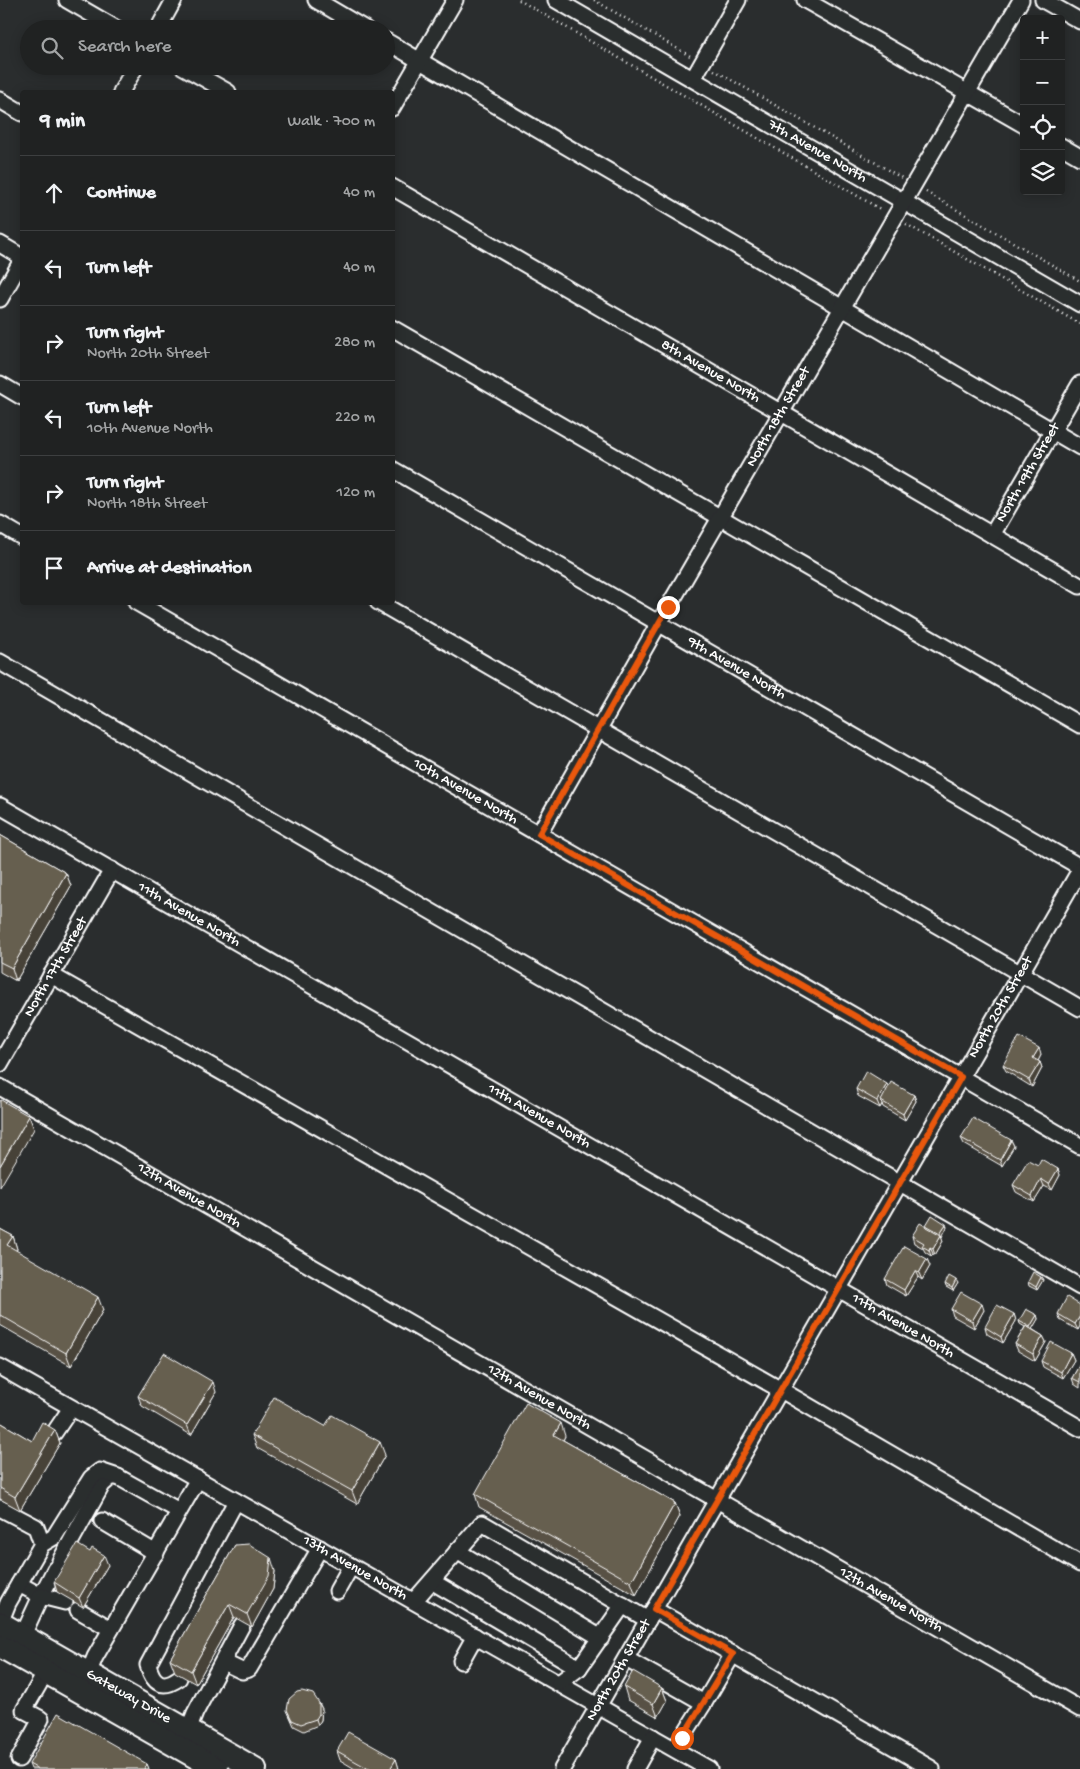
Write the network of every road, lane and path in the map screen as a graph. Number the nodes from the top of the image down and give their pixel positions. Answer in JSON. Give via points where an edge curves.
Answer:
{"nodes":[{"id":1,"x":68,"y":0,"type":"edge"},
{"id":2,"x":174,"y":0,"type":"edge"},
{"id":3,"x":316,"y":0,"type":"edge"},
{"id":4,"x":455,"y":0,"type":"edge"},
{"id":5,"x":519,"y":0,"type":"edge"},
{"id":6,"x":556,"y":0,"type":"edge"},
{"id":7,"x":594,"y":0,"type":"edge"},
{"id":8,"x":738,"y":0,"type":"edge"},
{"id":9,"x":805,"y":0,"type":"edge"},
{"id":10,"x":1021,"y":0,"type":"edge"},
{"id":11,"x":1043,"y":0,"type":"edge"},
{"id":12,"x":102,"y":20,"type":"edge"},
{"id":13,"x":163,"y":20,"type":"edge"},
{"id":14,"x":350,"y":20,"type":"edge"},
{"id":15,"x":1080,"y":21,"type":"edge"},
{"id":16,"x":395,"y":46,"type":"edge"},
{"id":17,"x":420,"y":61,"type":"junction"},
{"id":18,"x":702,"y":62,"type":"junction"},
{"id":19,"x":131,"y":75,"type":"edge"},
{"id":20,"x":198,"y":75,"type":"edge"},
{"id":21,"x":693,"y":79,"type":"junction"},
{"id":22,"x":122,"y":90,"type":"edge"},
{"id":23,"x":224,"y":90,"type":"edge"},
{"id":24,"x":968,"y":92,"type":"junction"},
{"id":25,"x":0,"y":100,"type":"edge"},
{"id":26,"x":395,"y":103,"type":"edge"},
{"id":27,"x":20,"y":112,"type":"edge"},
{"id":28,"x":1020,"y":122,"type":"edge"},
{"id":29,"x":1065,"y":148,"type":"edge"},
{"id":30,"x":1080,"y":157,"type":"edge"},
{"id":31,"x":914,"y":185,"type":"junction"},
{"id":32,"x":395,"y":189,"type":"edge"},
{"id":33,"x":903,"y":203,"type":"junction"},
{"id":34,"x":895,"y":217,"type":"junction"},
{"id":35,"x":0,"y":244,"type":"edge"},
{"id":36,"x":20,"y":258,"type":"edge"},
{"id":37,"x":20,"y":263,"type":"edge"},
{"id":38,"x":1080,"y":281,"type":"edge"},
{"id":39,"x":0,"y":299,"type":"edge"},
{"id":40,"x":1080,"y":304,"type":"edge"},
{"id":41,"x":843,"y":308,"type":"junction"},
{"id":42,"x":1080,"y":324,"type":"edge"},
{"id":43,"x":395,"y":330,"type":"edge"},
{"id":44,"x":0,"y":384,"type":"edge"},
{"id":45,"x":1080,"y":384,"type":"edge"},
{"id":46,"x":20,"y":396,"type":"edge"},
{"id":47,"x":782,"y":413,"type":"junction"},
{"id":48,"x":1053,"y":431,"type":"junction"},
{"id":49,"x":1080,"y":447,"type":"edge"},
{"id":50,"x":395,"y":471,"type":"edge"},
{"id":51,"x":721,"y":517,"type":"junction"},
{"id":52,"x":0,"y":524,"type":"edge"},
{"id":53,"x":992,"y":535,"type":"junction"},
{"id":54,"x":20,"y":536,"type":"edge"},
{"id":55,"x":1080,"y":586,"type":"edge"},
{"id":56,"x":141,"y":605,"type":"edge"},
{"id":57,"x":383,"y":605,"type":"edge"},
{"id":58,"x":659,"y":623,"type":"junction"},
{"id":59,"x":0,"y":662,"type":"edge"},
{"id":60,"x":1080,"y":725,"type":"edge"},
{"id":61,"x":598,"y":729,"type":"junction"},
{"id":62,"x":0,"y":806,"type":"edge"},
{"id":63,"x":539,"y":834,"type":"junction"},
{"id":64,"x":1080,"y":869,"type":"edge"},
{"id":65,"x":112,"y":870,"type":"junction"},
{"id":66,"x":1021,"y":974,"type":"junction"},
{"id":67,"x":51,"y":975,"type":"junction"},
{"id":68,"x":1080,"y":1008,"type":"edge"},
{"id":69,"x":0,"y":1064,"type":"edge"},
{"id":70,"x":961,"y":1077,"type":"junction"},
{"id":71,"x":0,"y":1087,"type":"edge"},
{"id":72,"x":1080,"y":1146,"type":"edge"},
{"id":73,"x":900,"y":1183,"type":"junction"},
{"id":74,"x":1080,"y":1287,"type":"edge"},
{"id":75,"x":840,"y":1288,"type":"junction"},
{"id":76,"x":0,"y":1367,"type":"edge"},
{"id":77,"x":781,"y":1390,"type":"junction"},
{"id":78,"x":71,"y":1408,"type":"junction"},
{"id":79,"x":1080,"y":1428,"type":"edge"},
{"id":80,"x":54,"y":1433,"type":"edge"},
{"id":81,"x":118,"y":1478,"type":"junction"},
{"id":82,"x":198,"y":1479,"type":"junction"},
{"id":83,"x":717,"y":1498,"type":"junction"},
{"id":84,"x":236,"y":1501,"type":"junction"},
{"id":85,"x":0,"y":1508,"type":"edge"},
{"id":86,"x":180,"y":1511,"type":"junction"},
{"id":87,"x":102,"y":1521,"type":"dead end"},
{"id":88,"x":42,"y":1544,"type":"junction"},
{"id":89,"x":320,"y":1548,"type":"junction"},
{"id":90,"x":457,"y":1551,"type":"junction"},
{"id":91,"x":156,"y":1553,"type":"junction"},
{"id":92,"x":1080,"y":1564,"type":"edge"},
{"id":93,"x":351,"y":1566,"type":"junction"},
{"id":94,"x":433,"y":1582,"type":"junction"},
{"id":95,"x":19,"y":1584,"type":"junction"},
{"id":96,"x":337,"y":1591,"type":"dead end"},
{"id":97,"x":41,"y":1596,"type":"junction"},
{"id":98,"x":414,"y":1601,"type":"junction"},
{"id":99,"x":623,"y":1605,"type":"junction"},
{"id":100,"x":651,"y":1614,"type":"junction"},
{"id":101,"x":0,"y":1623,"type":"edge"},
{"id":102,"x":242,"y":1625,"type":"edge"},
{"id":103,"x":111,"y":1629,"type":"junction"},
{"id":104,"x":475,"y":1636,"type":"junction"},
{"id":105,"x":22,"y":1637,"type":"junction"},
{"id":106,"x":601,"y":1638,"type":"junction"},
{"id":107,"x":0,"y":1646,"type":"edge"},
{"id":108,"x":733,"y":1654,"type":"junction"},
{"id":109,"x":626,"y":1659,"type":"junction"},
{"id":110,"x":461,"y":1661,"type":"dead end"},
{"id":111,"x":223,"y":1662,"type":"junction"},
{"id":112,"x":580,"y":1668,"type":"junction"},
{"id":113,"x":46,"y":1672,"type":"junction"},
{"id":114,"x":88,"y":1674,"type":"junction"},
{"id":115,"x":179,"y":1678,"type":"edge"},
{"id":116,"x":559,"y":1684,"type":"junction"},
{"id":117,"x":704,"y":1703,"type":"junction"},
{"id":118,"x":599,"y":1706,"type":"junction"},
{"id":119,"x":1080,"y":1708,"type":"edge"},
{"id":120,"x":188,"y":1731,"type":"junction"},
{"id":121,"x":653,"y":1737,"type":"junction"},
{"id":122,"x":675,"y":1749,"type":"junction"},
{"id":123,"x":19,"y":1759,"type":"dead end"},
{"id":124,"x":639,"y":1768,"type":"edge"},
{"id":125,"x":217,"y":1769,"type":"edge"},
{"id":126,"x":255,"y":1769,"type":"edge"},
{"id":127,"x":562,"y":1769,"type":"edge"},
{"id":128,"x":707,"y":1769,"type":"edge"},
{"id":129,"x":932,"y":1769,"type":"edge"}],
"edges":[{"from":1,"to":12,"type":"street"},
{"from":2,"to":13,"type":"street"},
{"from":3,"to":14,"type":"street"},
{"from":4,"to":17,"type":"street"},
{"from":5,"to":34,"type":"path"},
{"from":6,"to":21,"type":"street","name":"7th Avenue North"},
{"from":7,"to":18,"type":"path"},
{"from":8,"to":18,"type":"street"},
{"from":9,"to":24,"type":"street"},
{"from":10,"to":24,"type":"street","name":"North 18th Street"},
{"from":11,"to":15,"type":"street"},
{"from":16,"to":17,"type":"street"},
{"from":17,"to":26,"type":"street"},
{"from":17,"to":41,"type":"street"},
{"from":18,"to":21,"type":"street"},
{"from":18,"to":31,"type":"path"},
{"from":19,"to":22,"type":"street"},
{"from":20,"to":23,"type":"street"},
{"from":21,"to":33,"type":"street","name":"7th Avenue North"},
{"from":24,"to":28,"type":"street"},
{"from":24,"to":31,"type":"street","name":"North 18th Street"},
{"from":25,"to":27,"type":"street"},
{"from":29,"to":30,"type":"street"},
{"from":31,"to":33,"type":"street","name":"North 18th Street"},
{"from":31,"to":38,"type":"path"},
{"from":32,"to":47,"type":"street","name":"8th Avenue North"},
{"from":33,"to":34,"type":"street","name":"North 18th Street"},
{"from":33,"to":40,"type":"street","name":"7th Avenue North"},
{"from":34,"to":41,"type":"street","name":"North 18th Street"},
{"from":34,"to":42,"type":"path"},
{"from":35,"to":36,"type":"street"},
{"from":37,"to":39,"type":"street"},
{"from":41,"to":47,"type":"street","name":"North 18th Street"},
{"from":41,"to":48,"type":"street"},
{"from":43,"to":51,"type":"street"},
{"from":44,"to":46,"type":"street"},
{"from":45,"to":48,"type":"street","name":"North 19th Street"},
{"from":47,"to":51,"type":"street","name":"North 18th Street"},
{"from":47,"to":53,"type":"street","name":"8th Avenue North"},
{"from":48,"to":49,"type":"street"},
{"from":48,"to":53,"type":"street","name":"North 19th Street"},
{"from":50,"to":58,"type":"street","name":"9th Avenue North"},
{"from":51,"to":58,"type":"street","name":"North 18th Street"},
{"from":51,"to":60,"type":"street"},
{"from":52,"to":54,"type":"street"},
{"from":53,"to":55,"type":"street","name":"8th Avenue North"},
{"from":56,"to":63,"type":"street","name":"10th Avenue North"},
{"from":57,"to":61,"type":"street"},
{"from":58,"to":61,"type":"street","name":"North 18th Street"},
{"from":58,"to":64,"type":"street","name":"9th Avenue North"},
{"from":59,"to":73,"type":"street"},
{"from":61,"to":63,"type":"street","name":"North 18th Street"},
{"from":61,"to":66,"type":"street"},
{"from":62,"to":65,"type":"street","name":"11th Avenue North"},
{"from":63,"to":70,"type":"street","name":"10th Avenue North"},
{"from":64,"to":66,"type":"street","name":"North 20th Street"},
{"from":65,"to":67,"type":"street","name":"North 17th Street"},
{"from":65,"to":75,"type":"street","name":"11th Avenue North"},
{"from":66,"to":68,"type":"street"},
{"from":66,"to":70,"type":"street","name":"North 20th Street"},
{"from":67,"to":69,"type":"street","name":"North 17th Street"},
{"from":67,"to":77,"type":"street"},
{"from":70,"to":72,"type":"street","name":"10th Avenue North"},
{"from":70,"to":73,"type":"street","name":"North 20th Street"},
{"from":71,"to":83,"type":"street","name":"12th Avenue North"},
{"from":73,"to":74,"type":"street"},
{"from":73,"to":75,"type":"street","name":"North 20th Street"},
{"from":75,"to":77,"type":"street","name":"North 20th Street"},
{"from":75,"to":79,"type":"street","name":"11th Avenue North"},
{"from":76,"to":78,"type":"street","name":"13th Avenue North"},
{"from":77,"to":83,"type":"street","name":"North 20th Street"},
{"from":77,"to":92,"type":"street"},
{"from":78,"to":80,"type":"street"},
{"from":78,"to":82,"type":"street","name":"13th Avenue North"},
{"from":81,"to":86,"type":"street"},
{"from":81,"to":88,"type":"street","via":[[100,1471],[91,1478],[54,1537]]},
{"from":81,"to":97,"type":"street","via":[[111,1477],[102,1485]]},
{"from":82,"to":84,"type":"street","name":"13th Avenue North"},
{"from":82,"to":86,"type":"street"},
{"from":83,"to":100,"type":"street","name":"North 20th Street"},
{"from":83,"to":119,"type":"street","name":"12th Avenue North"},
{"from":84,"to":89,"type":"street","name":"13th Avenue North"},
{"from":84,"to":115,"type":"street","via":[[148,1665],[152,1677],[162,1684],[170,1684]]},
{"from":85,"to":88,"type":"street","via":[[36,1527]]},
{"from":86,"to":91,"type":"street"},
{"from":87,"to":91,"type":"street"},
{"from":88,"to":95,"type":"street"},
{"from":89,"to":93,"type":"street","name":"13th Avenue North"},
{"from":89,"to":111,"type":"street","via":[[249,1669],[242,1671]]},
{"from":90,"to":94,"type":"street"},
{"from":90,"to":99,"type":"street","via":[[482,1524]]},
{"from":90,"to":106,"type":"street"},
{"from":91,"to":103,"type":"street"},
{"from":93,"to":96,"type":"street"},
{"from":93,"to":98,"type":"street","name":"13th Avenue North"},
{"from":94,"to":98,"type":"street"},
{"from":94,"to":112,"type":"street"},
{"from":95,"to":97,"type":"street"},
{"from":95,"to":101,"type":"street"},
{"from":97,"to":103,"type":"street","via":[[72,1606]]},
{"from":97,"to":105,"type":"street"},
{"from":98,"to":104,"type":"street","name":"13th Avenue North"},
{"from":99,"to":100,"type":"street"},
{"from":99,"to":106,"type":"street"},
{"from":100,"to":108,"type":"street"},
{"from":100,"to":109,"type":"street","name":"North 20th Street"},
{"from":101,"to":105,"type":"highway","name":"Gateway Drive"},
{"from":102,"to":111,"type":"street"},
{"from":103,"to":114,"type":"street"},
{"from":104,"to":110,"type":"street"},
{"from":104,"to":116,"type":"street","name":"13th Avenue North"},
{"from":105,"to":114,"type":"highway","name":"Gateway Drive"},
{"from":106,"to":112,"type":"street"},
{"from":107,"to":113,"type":"highway","name":"Gateway Drive"},
{"from":108,"to":117,"type":"street"},
{"from":108,"to":129,"type":"street"},
{"from":109,"to":117,"type":"street"},
{"from":109,"to":118,"type":"street","name":"North 20th Street"},
{"from":111,"to":120,"type":"street"},
{"from":112,"to":116,"type":"street"},
{"from":113,"to":123,"type":"street","via":[[24,1710],[41,1719]]},
{"from":113,"to":125,"type":"highway","name":"Gateway Drive"},
{"from":114,"to":120,"type":"highway","name":"Gateway Drive"},
{"from":116,"to":118,"type":"street","name":"13th Avenue North"},
{"from":117,"to":122,"type":"street"},
{"from":118,"to":121,"type":"street","name":"13th Avenue North"},
{"from":118,"to":127,"type":"street","name":"North 20th Street"},
{"from":120,"to":126,"type":"highway","name":"Gateway Drive"},
{"from":121,"to":122,"type":"street","name":"13th Avenue North"},
{"from":121,"to":124,"type":"street"},
{"from":122,"to":128,"type":"street","name":"13th Avenue North"}]}
